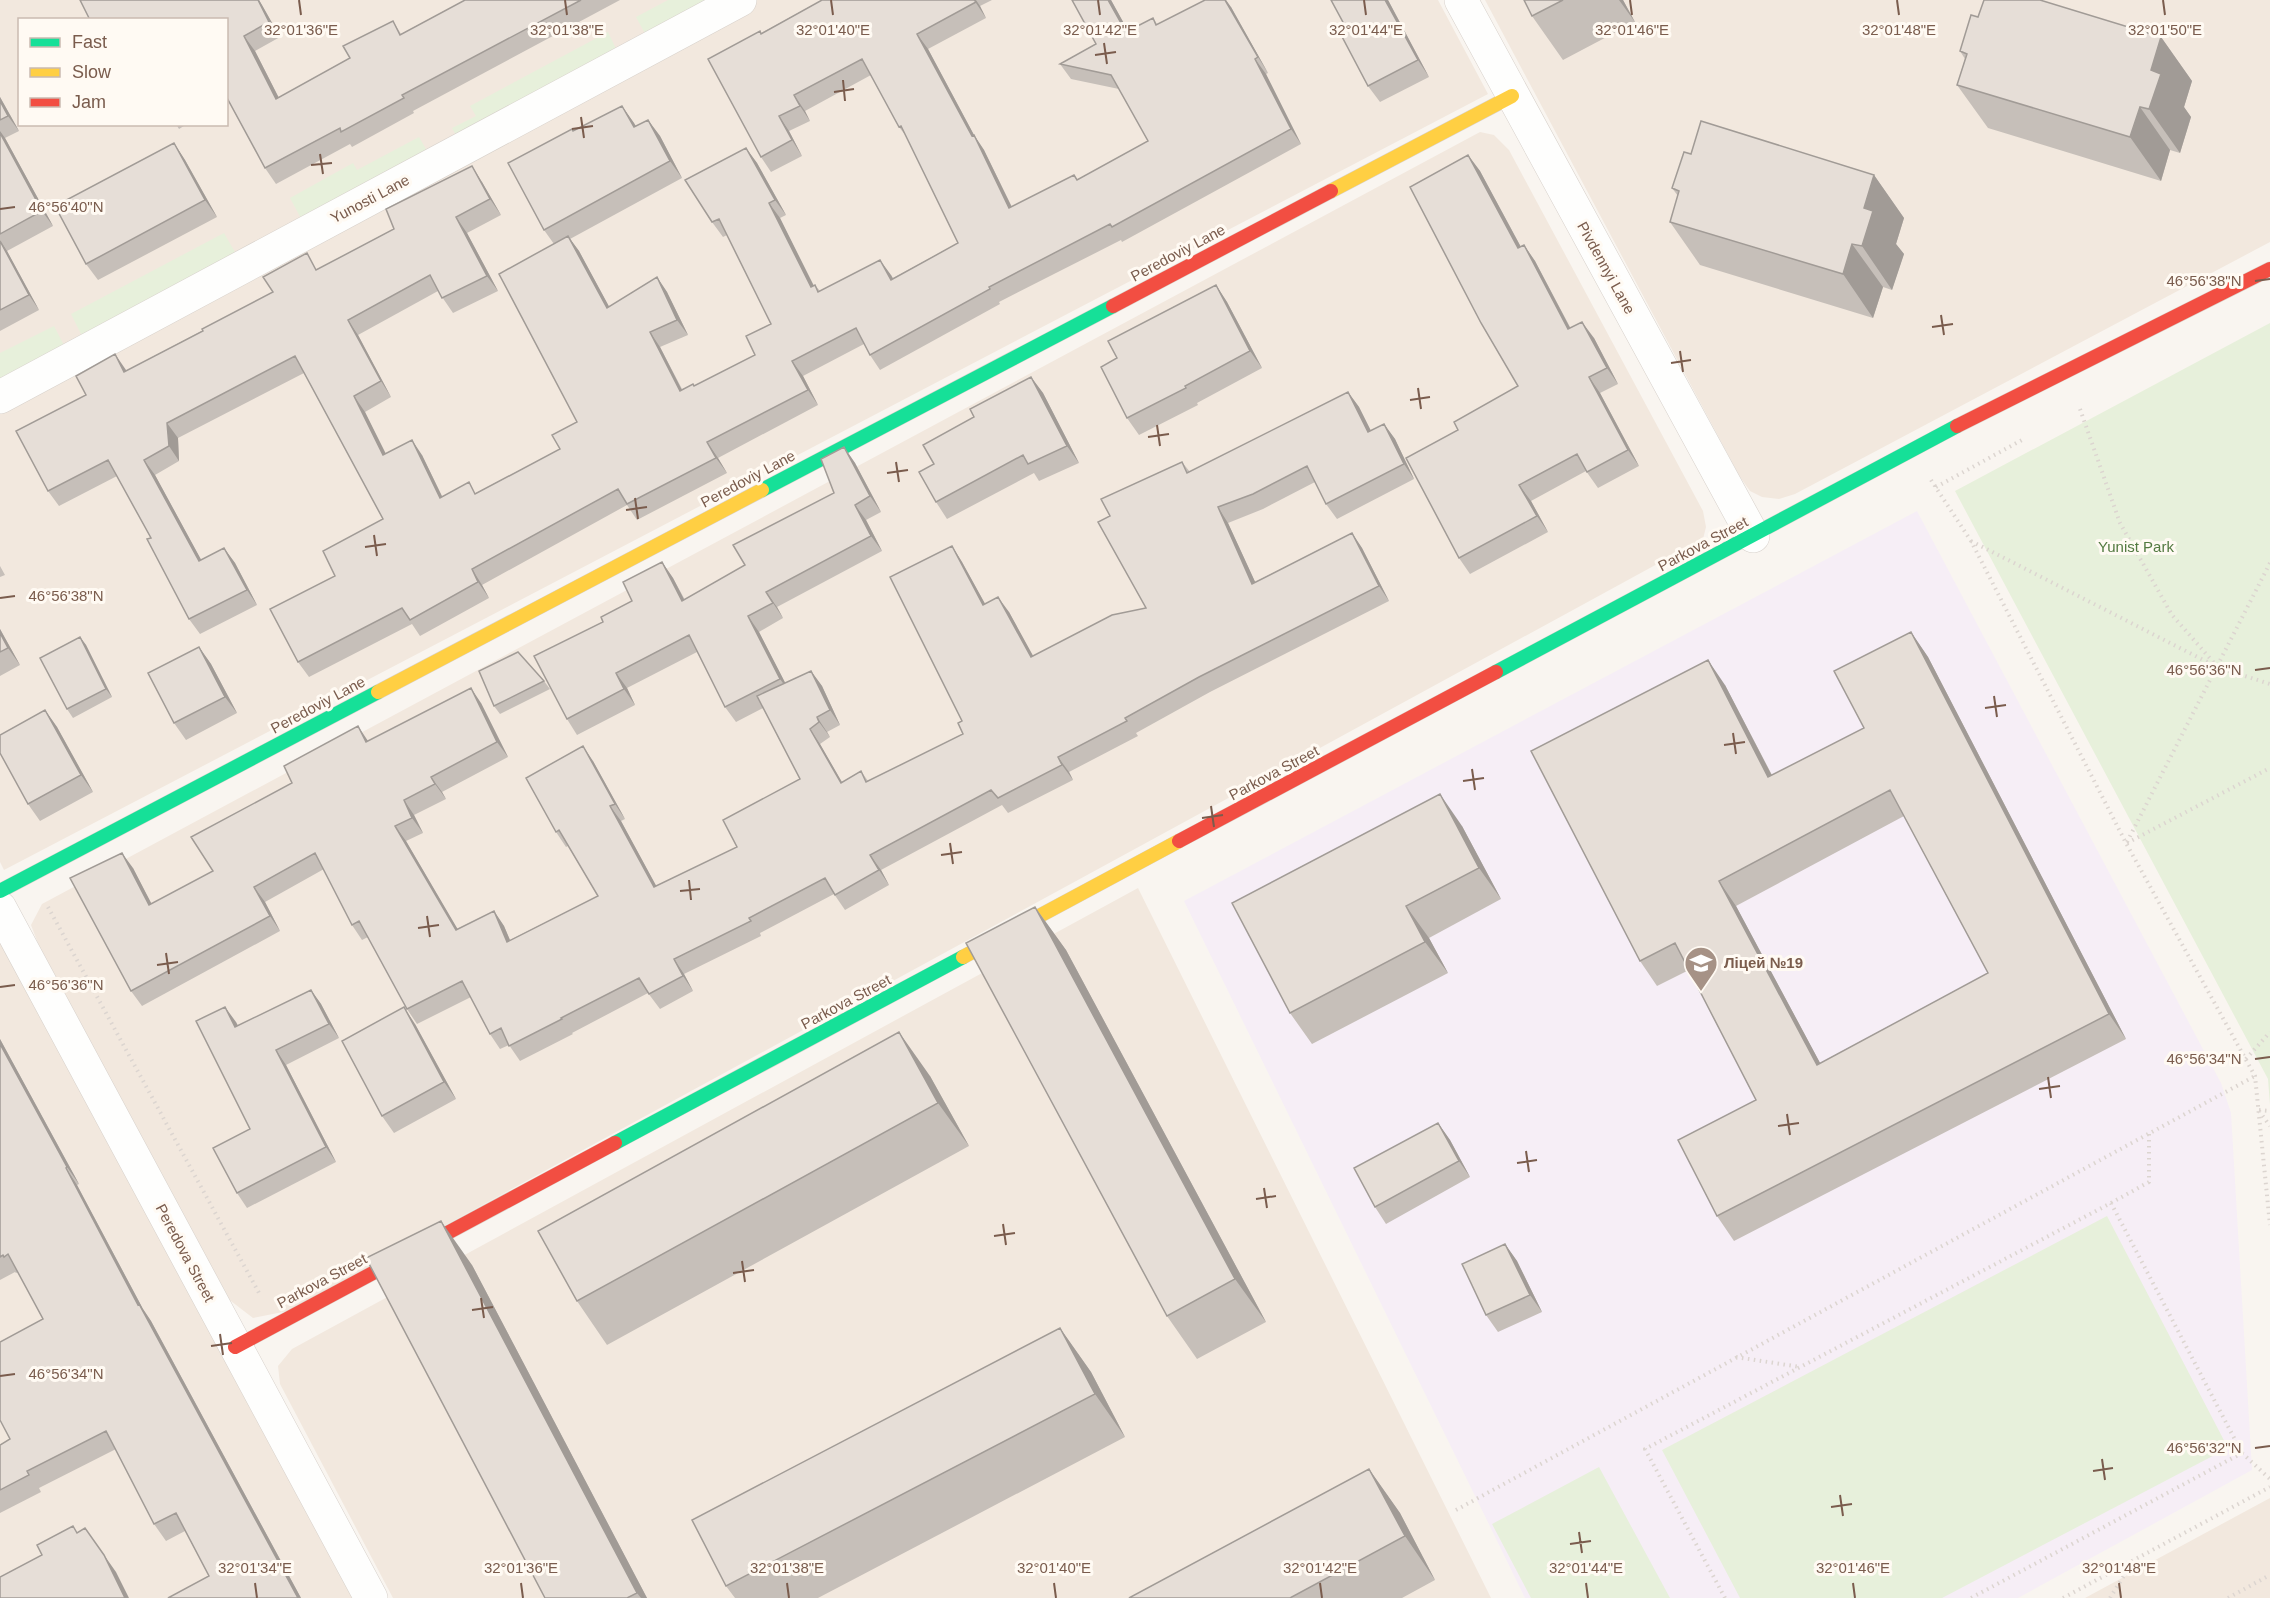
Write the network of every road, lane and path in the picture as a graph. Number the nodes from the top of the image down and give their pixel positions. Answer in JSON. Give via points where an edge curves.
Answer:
{"nodes":[{"id":1,"x":740,"y":0,"type":"edge"},
{"id":2,"x":1461,"y":0,"type":"edge"},
{"id":3,"x":1512,"y":96,"type":"junction"},
{"id":4,"x":2270,"y":269,"type":"edge"},
{"id":5,"x":0,"y":397,"type":"edge"},
{"id":6,"x":2080,"y":409,"type":"dead end"},
{"id":7,"x":1912,"y":449,"type":"junction"},
{"id":8,"x":1753,"y":536,"type":"junction"},
{"id":9,"x":1971,"y":541,"type":"junction"},
{"id":10,"x":2270,"y":563,"type":"edge"},
{"id":11,"x":2217,"y":666,"type":"junction"},
{"id":12,"x":2270,"y":684,"type":"edge"},
{"id":13,"x":2270,"y":768,"type":"edge"},
{"id":14,"x":2126,"y":843,"type":"junction"},
{"id":15,"x":30,"y":875,"type":"junction"},
{"id":16,"x":0,"y":891,"type":"edge"},
{"id":17,"x":0,"y":908,"type":"edge"},
{"id":18,"x":2270,"y":1032,"type":"edge"},
{"id":19,"x":2246,"y":1059,"type":"junction"},
{"id":20,"x":2255,"y":1076,"type":"junction"},
{"id":21,"x":2258,"y":1110,"type":"junction"},
{"id":22,"x":2270,"y":1111,"type":"edge"},
{"id":23,"x":2270,"y":1126,"type":"edge"},
{"id":24,"x":2149,"y":1134,"type":"junction"},
{"id":25,"x":2111,"y":1203,"type":"junction"},
{"id":26,"x":2270,"y":1225,"type":"edge"},
{"id":27,"x":276,"y":1324,"type":"junction"},
{"id":28,"x":235,"y":1347,"type":"junction"},
{"id":29,"x":1736,"y":1357,"type":"junction"},
{"id":30,"x":1801,"y":1367,"type":"junction"},
{"id":31,"x":2242,"y":1453,"type":"junction"},
{"id":32,"x":2270,"y":1479,"type":"edge"},
{"id":33,"x":2270,"y":1487,"type":"edge"},
{"id":34,"x":1456,"y":1510,"type":"dead end"},
{"id":35,"x":2134,"y":1560,"type":"junction"},
{"id":36,"x":2270,"y":1575,"type":"edge"},
{"id":37,"x":371,"y":1598,"type":"edge"},
{"id":38,"x":1725,"y":1598,"type":"edge"},
{"id":39,"x":1971,"y":1598,"type":"edge"},
{"id":40,"x":2063,"y":1598,"type":"edge"},
{"id":41,"x":2110,"y":1598,"type":"edge"},
{"id":42,"x":2228,"y":1598,"type":"edge"}],
"edges":[{"from":1,"to":5,"type":"street","name":"Yunosti Lane"},
{"from":2,"to":3,"type":"street","name":"Pivdennyi Lane"},
{"from":3,"to":8,"type":"street","name":"Pivdennyi Lane"},
{"from":3,"to":15,"type":"street","name":"Peredoviy Lane"},
{"from":4,"to":7,"type":"street","name":"Parkova Street"},
{"from":6,"to":11,"type":"path","via":[[2120,523],[2172,615]]},
{"from":7,"to":8,"type":"street","name":"Parkova Street"},
{"from":7,"to":9,"type":"path"},
{"from":8,"to":27,"type":"street","name":"Parkova Street"},
{"from":9,"to":11,"type":"path"},
{"from":9,"to":14,"type":"path"},
{"from":10,"to":11,"type":"path"},
{"from":11,"to":12,"type":"path"},
{"from":11,"to":14,"type":"path"},
{"from":13,"to":14,"type":"path"},
{"from":14,"to":19,"type":"path"},
{"from":15,"to":16,"type":"street","name":"Peredoviy Lane"},
{"from":15,"to":27,"type":"path"},
{"from":17,"to":28,"type":"street","name":"Peredova Street"},
{"from":18,"to":19,"type":"path"},
{"from":19,"to":20,"type":"path"},
{"from":20,"to":21,"type":"path"},
{"from":20,"to":24,"type":"path"},
{"from":21,"to":22,"type":"path"},
{"from":21,"to":23,"type":"path"},
{"from":21,"to":26,"type":"path"},
{"from":24,"to":25,"type":"path","via":[[2150,1182]]},
{"from":24,"to":29,"type":"path"},
{"from":25,"to":30,"type":"path"},
{"from":25,"to":31,"type":"path"},
{"from":27,"to":28,"type":"street","name":"Parkova Street"},
{"from":28,"to":37,"type":"street","name":"Peredova Street"},
{"from":29,"to":30,"type":"path"},
{"from":29,"to":34,"type":"path"},
{"from":30,"to":38,"type":"path","via":[[1645,1449]]},
{"from":31,"to":32,"type":"path"},
{"from":31,"to":39,"type":"path"},
{"from":33,"to":35,"type":"path"},
{"from":35,"to":40,"type":"path"},
{"from":35,"to":41,"type":"path"},
{"from":36,"to":42,"type":"path"}]}
